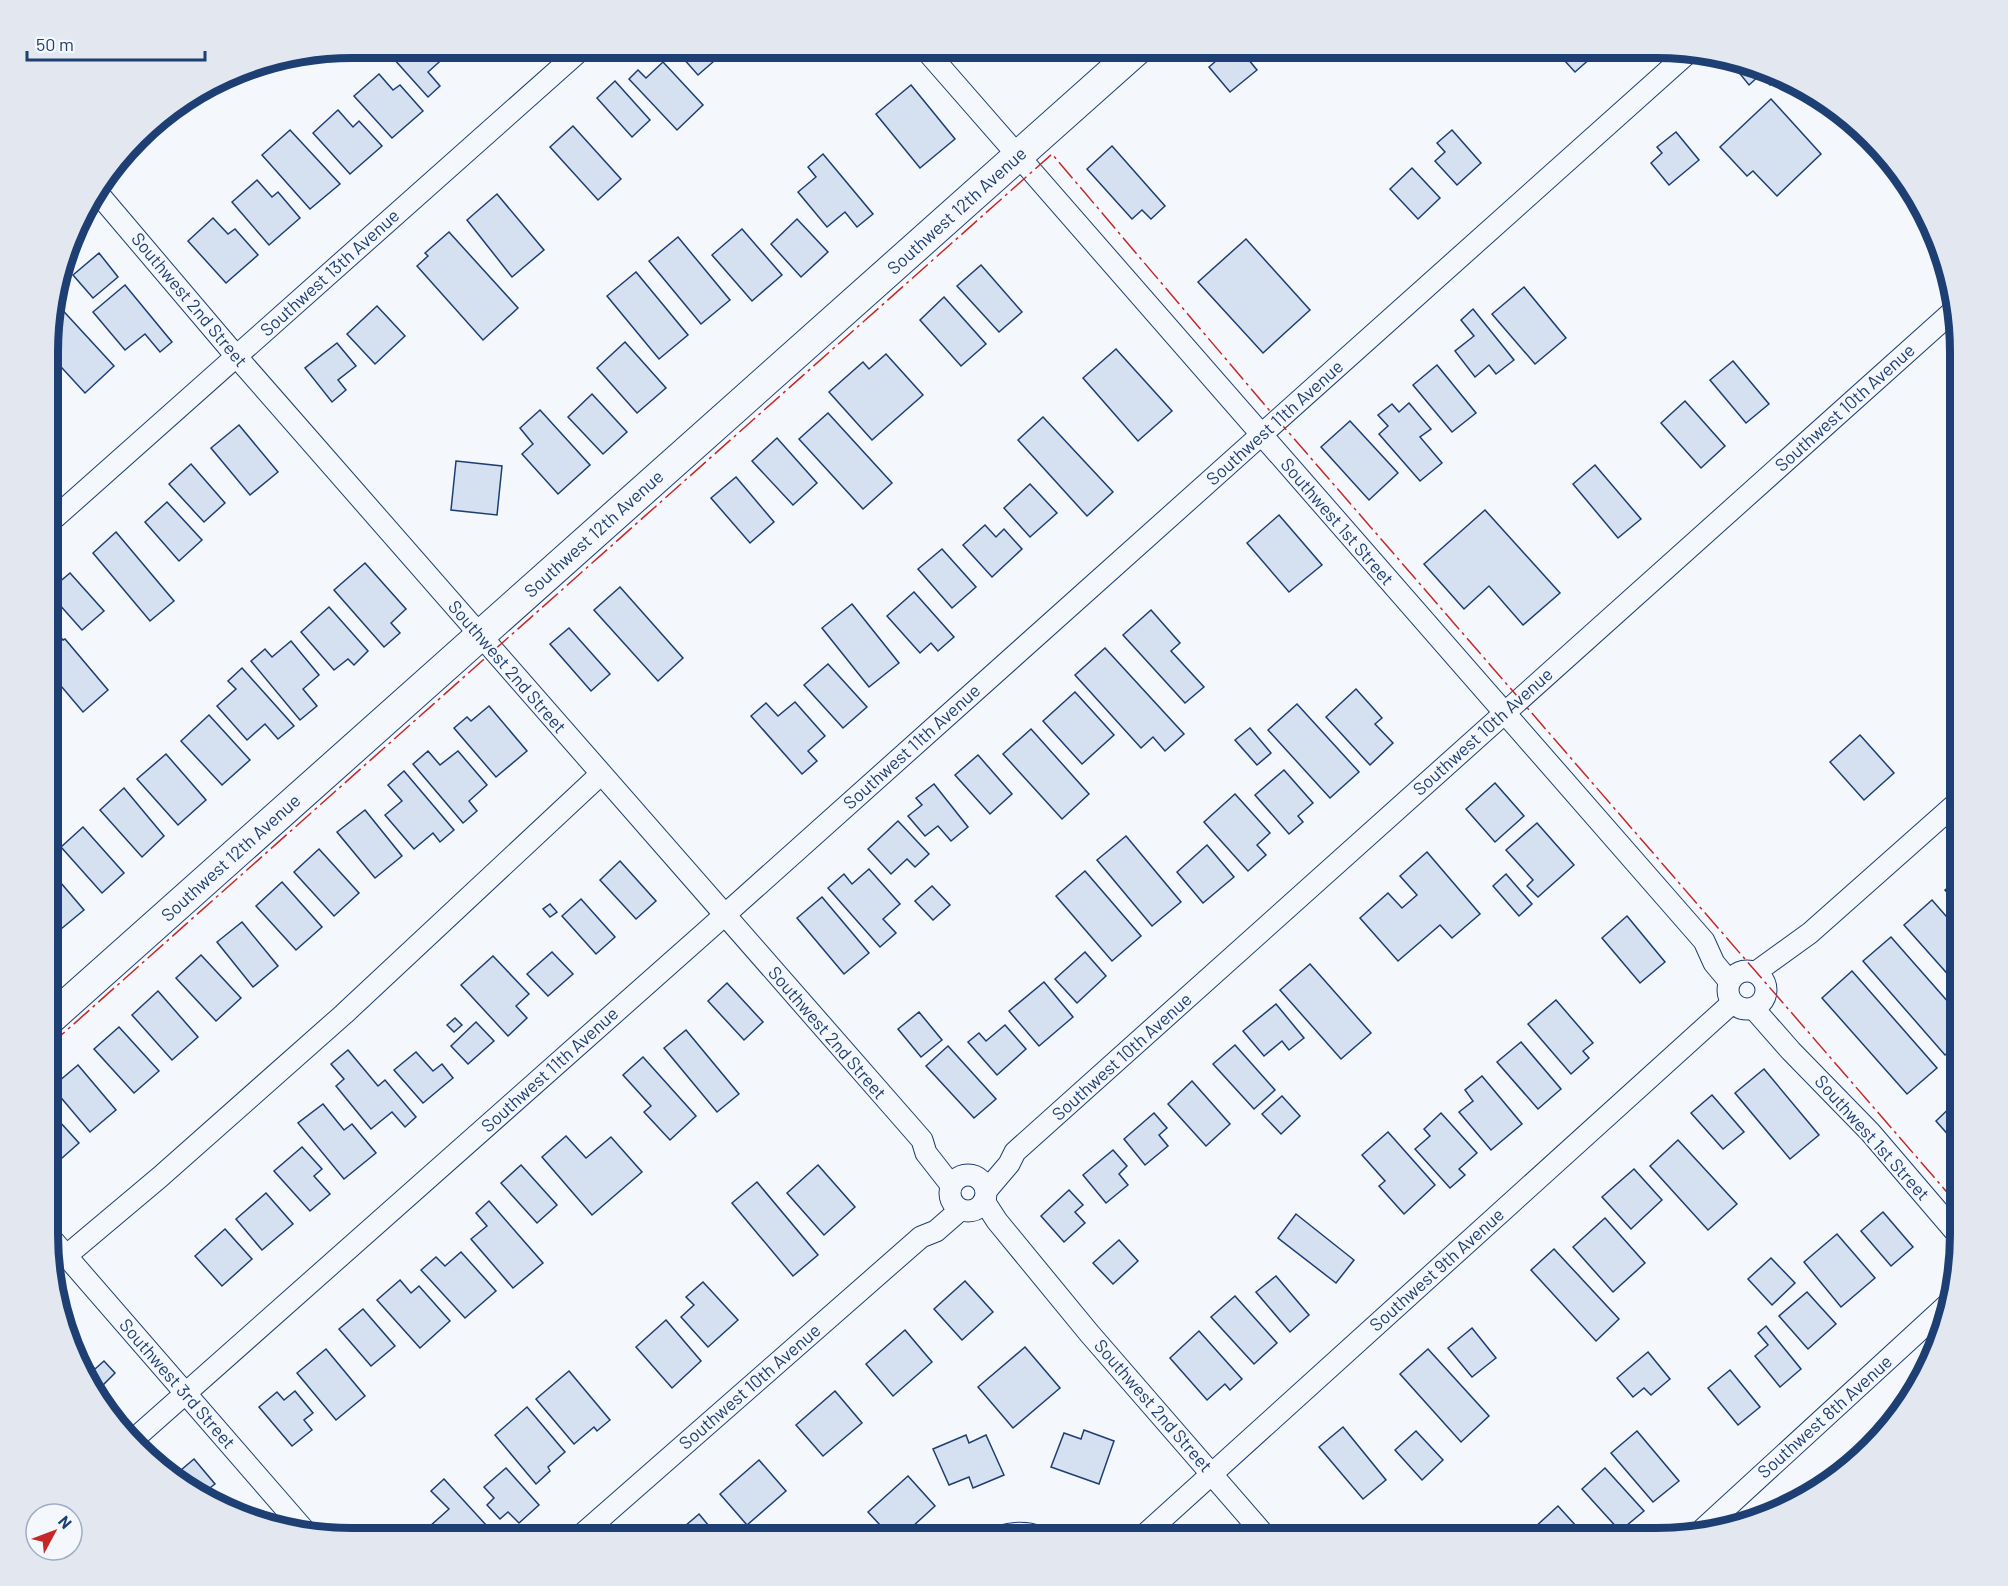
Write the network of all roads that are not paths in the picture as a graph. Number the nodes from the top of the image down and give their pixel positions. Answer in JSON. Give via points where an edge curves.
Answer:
{"nodes":[{"id":1,"x":572,"y":58,"type":"edge"},
{"id":2,"x":933,"y":58,"type":"edge"},
{"id":3,"x":1128,"y":58,"type":"edge"},
{"id":4,"x":1681,"y":60,"type":"edge"},
{"id":5,"x":1018,"y":156,"type":"junction"},
{"id":6,"x":102,"y":199,"type":"edge"},
{"id":7,"x":1947,"y":316,"type":"edge"},
{"id":8,"x":236,"y":356,"type":"junction"},
{"id":9,"x":1261,"y":435,"type":"junction"},
{"id":10,"x":58,"y":515,"type":"edge"},
{"id":11,"x":480,"y":636,"type":"junction"},
{"id":12,"x":1504,"y":714,"type":"junction"},
{"id":13,"x":601,"y":774,"type":"junction"},
{"id":14,"x":1950,"y":809,"type":"edge"},
{"id":15,"x":724,"y":915,"type":"junction"},
{"id":16,"x":1810,"y":933,"type":"junction"},
{"id":17,"x":1742,"y":975,"type":"junction"},
{"id":18,"x":1762,"y":999,"type":"junction"},
{"id":19,"x":1732,"y":1003,"type":"junction"},
{"id":20,"x":58,"y":1012,"type":"edge"},
{"id":21,"x":968,"y":1194,"type":"junction"},
{"id":22,"x":1950,"y":1225,"type":"edge"},
{"id":23,"x":59,"y":1247,"type":"edge"},
{"id":24,"x":66,"y":1256,"type":"junction"},
{"id":25,"x":1938,"y":1313,"type":"edge"},
{"id":26,"x":185,"y":1393,"type":"junction"},
{"id":27,"x":139,"y":1435,"type":"edge"},
{"id":28,"x":1212,"y":1474,"type":"junction"},
{"id":29,"x":298,"y":1522,"type":"edge"},
{"id":30,"x":1710,"y":1522,"type":"edge"},
{"id":31,"x":590,"y":1528,"type":"edge"},
{"id":32,"x":1152,"y":1528,"type":"edge"},
{"id":33,"x":1258,"y":1528,"type":"edge"}],
"edges":[{"from":1,"to":8,"type":"street","name":"Southwest 13th Avenue"},
{"from":2,"to":5,"type":"street","name":"Southwest 1st Street"},
{"from":3,"to":5,"type":"street","name":"Southwest 12th Avenue"},
{"from":4,"to":9,"type":"street","name":"Southwest 11th Avenue"},
{"from":5,"to":9,"type":"street","name":"Southwest 1st Street"},
{"from":5,"to":11,"type":"street","name":"Southwest 12th Avenue"},
{"from":6,"to":8,"type":"street","name":"Southwest 2nd Street"},
{"from":7,"to":12,"type":"street","name":"Southwest 10th Avenue"},
{"from":8,"to":10,"type":"street","name":"Southwest 13th Avenue"},
{"from":8,"to":11,"type":"street","name":"Southwest 2nd Street"},
{"from":9,"to":12,"type":"street","name":"Southwest 1st Street"},
{"from":9,"to":15,"type":"street","name":"Southwest 11th Avenue"},
{"from":11,"to":13,"type":"street","name":"Southwest 2nd Street"},
{"from":11,"to":20,"type":"street","name":"Southwest 12th Avenue"},
{"from":12,"to":17,"type":"street","name":"Southwest 1st Street","via":[[1704,941],[1720,951]]},
{"from":12,"to":21,"type":"street","name":"Southwest 10th Avenue","via":[[1015,1152],[1009,1164]]},
{"from":13,"to":15,"type":"street","name":"Southwest 2nd Street"},
{"from":13,"to":24,"type":"street","via":[[344,1014]]},
{"from":14,"to":16,"type":"street"},
{"from":15,"to":21,"type":"street","name":"Southwest 2nd Street","via":[[922,1140],[926,1153]]},
{"from":15,"to":26,"type":"street","name":"Southwest 11th Avenue"},
{"from":16,"to":17,"type":"street"},
{"from":16,"to":18,"type":"street"},
{"from":17,"to":18,"type":"street","name":"Southwest 1st Street","via":[[1766,983]]},
{"from":17,"to":19,"type":"street","via":[[1728,988]]},
{"from":18,"to":19,"type":"street","via":[[1746,1010]]},
{"from":18,"to":22,"type":"street","name":"Southwest 1st Street","via":[[1793,1031],[1807,1068],[1870,1132]]},
{"from":19,"to":28,"type":"street","name":"Southwest 9th Avenue"},
{"from":21,"to":28,"type":"street","name":"Southwest 2nd Street","via":[[997,1235],[1018,1246]]},
{"from":21,"to":31,"type":"street","name":"Southwest 10th Avenue","via":[[925,1227],[921,1237]]},
{"from":23,"to":24,"type":"street","name":"Southwest 3rd Street"},
{"from":24,"to":26,"type":"street","name":"Southwest 3rd Street"},
{"from":25,"to":30,"type":"street","name":"Southwest 8th Avenue"},
{"from":26,"to":27,"type":"street","name":"Southwest 11th Avenue"},
{"from":26,"to":29,"type":"street","name":"Southwest 3rd Street"},
{"from":28,"to":32,"type":"street","name":"Southwest 9th Avenue"},
{"from":28,"to":33,"type":"street","name":"Southwest 2nd Street"}]}
